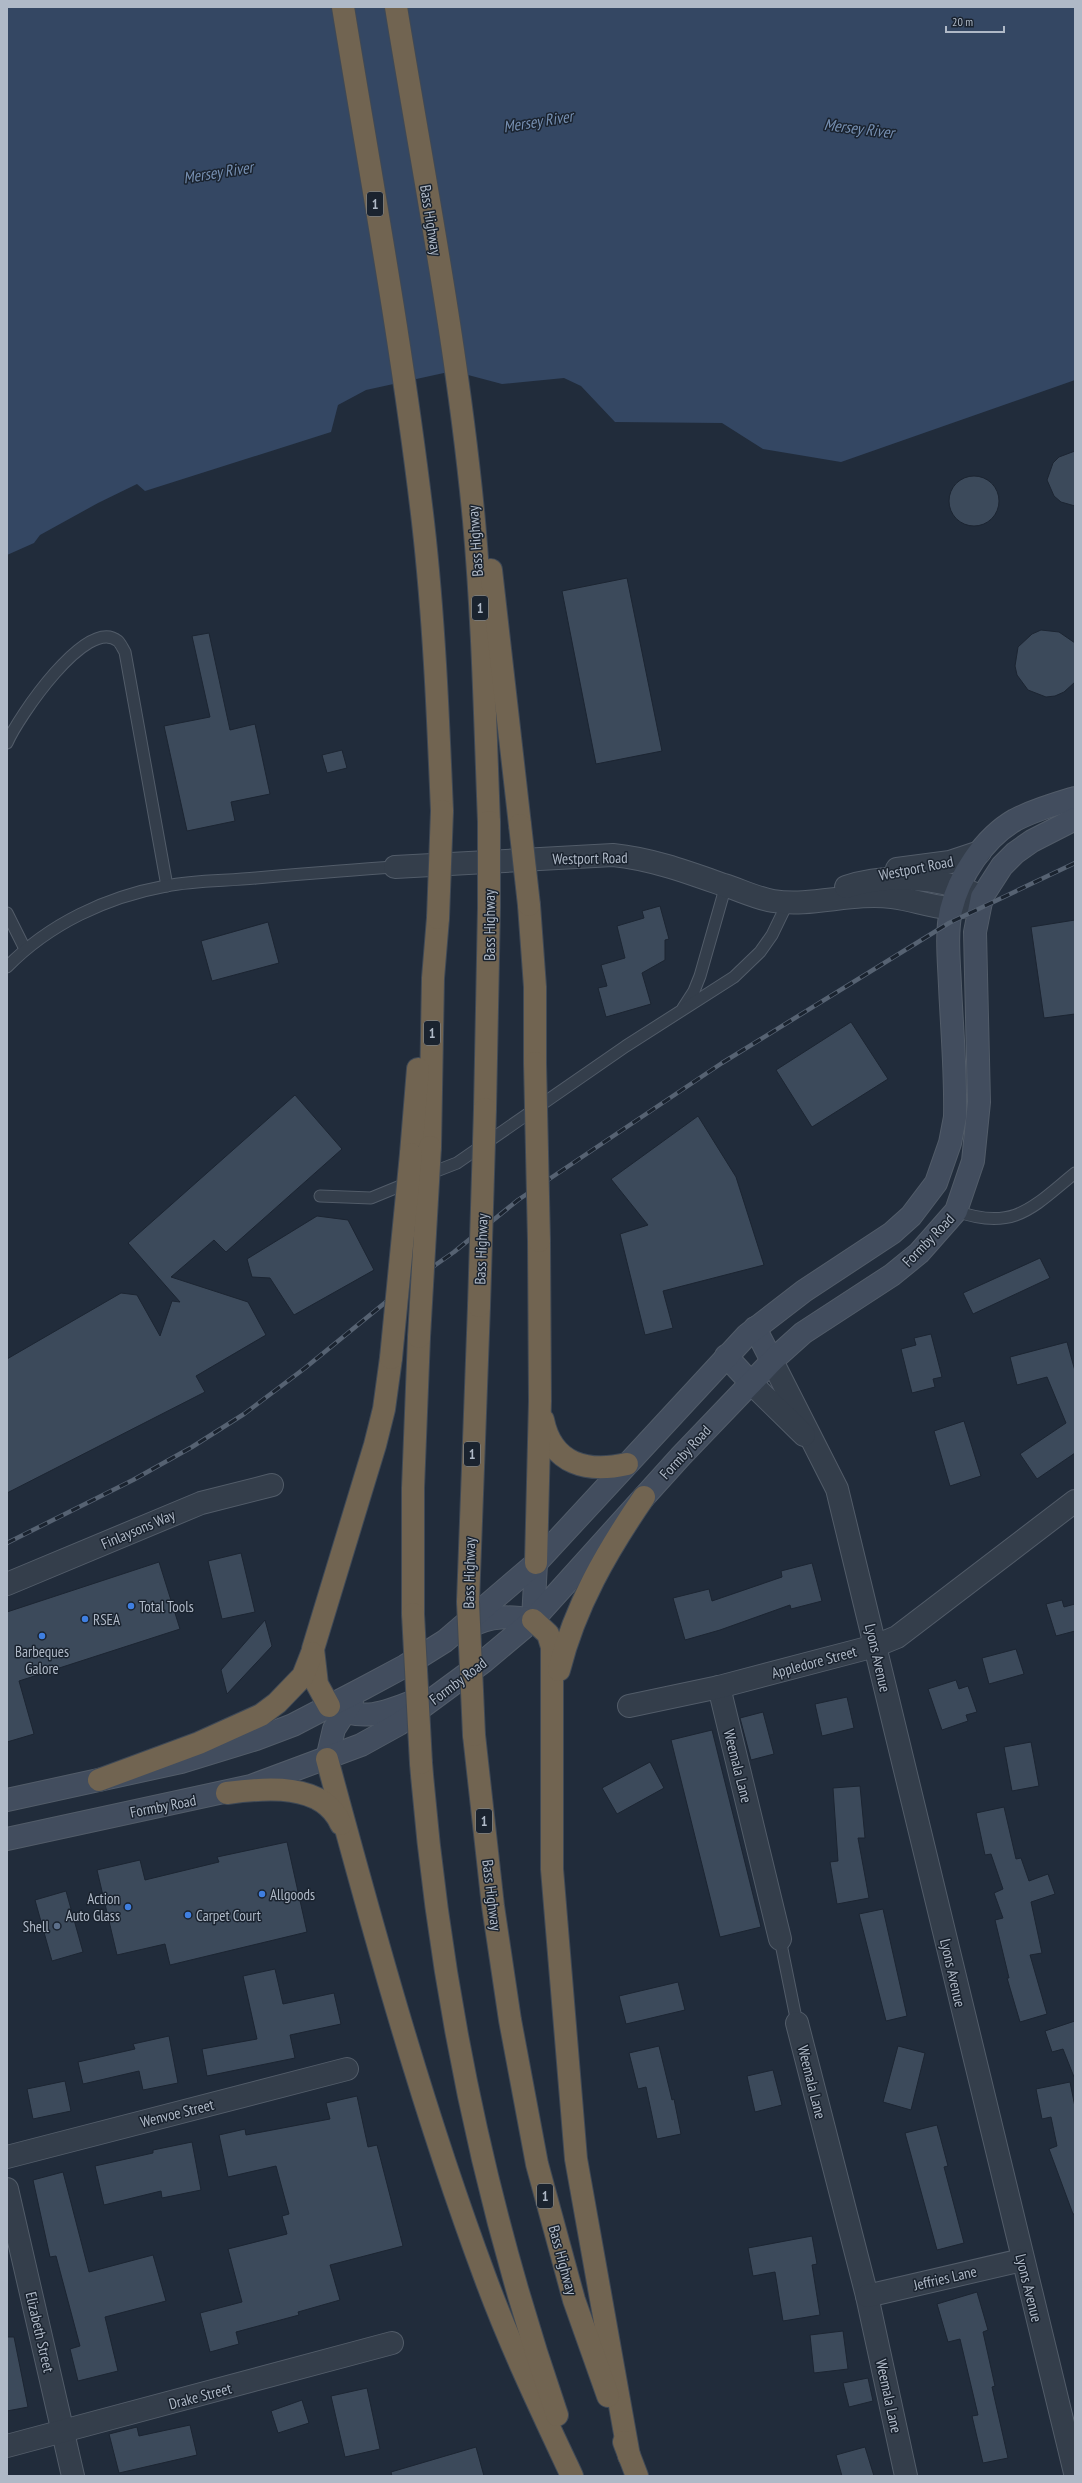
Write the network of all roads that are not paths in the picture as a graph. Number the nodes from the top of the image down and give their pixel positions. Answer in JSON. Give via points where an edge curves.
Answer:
{"nodes":[{"id":1,"x":343,"y":7,"type":"edge"},
{"id":2,"x":396,"y":7,"type":"edge"},
{"id":3,"x":459,"y":394,"type":"junction"},
{"id":4,"x":7,"y":743,"type":"edge"},
{"id":5,"x":1075,"y":798,"type":"edge"},
{"id":6,"x":1075,"y":819,"type":"edge"},
{"id":7,"x":980,"y":852,"type":"junction"},
{"id":8,"x":394,"y":866,"type":"joint"},
{"id":9,"x":853,"y":885,"type":"junction"},
{"id":10,"x":166,"y":886,"type":"junction"},
{"id":11,"x":726,"y":886,"type":"junction"},
{"id":12,"x":959,"y":887,"type":"junction"},
{"id":13,"x":981,"y":900,"type":"junction"},
{"id":14,"x":795,"y":902,"type":"junction"},
{"id":15,"x":951,"y":909,"type":"junction"},
{"id":16,"x":7,"y":913,"type":"edge"},
{"id":17,"x":25,"y":949,"type":"junction"},
{"id":18,"x":7,"y":967,"type":"edge"},
{"id":19,"x":679,"y":1014,"type":"junction"},
{"id":20,"x":420,"y":1150,"type":"junction"},
{"id":21,"x":1075,"y":1173,"type":"edge"},
{"id":22,"x":320,"y":1196,"type":"dead end"},
{"id":23,"x":928,"y":1197,"type":"junction"},
{"id":24,"x":956,"y":1212,"type":"junction"},
{"id":25,"x":755,"y":1328,"type":"junction"},
{"id":26,"x":726,"y":1356,"type":"junction"},
{"id":27,"x":772,"y":1361,"type":"junction"},
{"id":28,"x":751,"y":1383,"type":"junction"},
{"id":29,"x":540,"y":1401,"type":"junction"},
{"id":30,"x":627,"y":1464,"type":"junction"},
{"id":31,"x":831,"y":1474,"type":"junction"},
{"id":32,"x":272,"y":1485,"type":"dead end"},
{"id":33,"x":644,"y":1497,"type":"junction"},
{"id":34,"x":1075,"y":1501,"type":"edge"},
{"id":35,"x":536,"y":1563,"type":"junction"},
{"id":36,"x":7,"y":1584,"type":"edge"},
{"id":37,"x":533,"y":1620,"type":"junction"},
{"id":38,"x":445,"y":1641,"type":"junction"},
{"id":39,"x":875,"y":1646,"type":"junction"},
{"id":40,"x":313,"y":1649,"type":"junction"},
{"id":41,"x":451,"y":1686,"type":"junction"},
{"id":42,"x":719,"y":1687,"type":"junction"},
{"id":43,"x":629,"y":1706,"type":"dead end"},
{"id":44,"x":336,"y":1709,"type":"junction"},
{"id":45,"x":553,"y":1718,"type":"junction"},
{"id":46,"x":327,"y":1759,"type":"junction"},
{"id":47,"x":99,"y":1780,"type":"junction"},
{"id":48,"x":227,"y":1792,"type":"junction"},
{"id":49,"x":7,"y":1800,"type":"edge"},
{"id":50,"x":7,"y":1839,"type":"edge"},
{"id":51,"x":349,"y":1844,"type":"junction"},
{"id":52,"x":780,"y":1939,"type":"joint"},
{"id":53,"x":797,"y":2023,"type":"joint"},
{"id":54,"x":347,"y":2069,"type":"dead end"},
{"id":55,"x":7,"y":2156,"type":"edge"},
{"id":56,"x":7,"y":2189,"type":"edge"},
{"id":57,"x":1022,"y":2260,"type":"junction"},
{"id":58,"x":867,"y":2296,"type":"junction"},
{"id":59,"x":392,"y":2343,"type":"dead end"},
{"id":60,"x":63,"y":2433,"type":"junction"},
{"id":61,"x":7,"y":2446,"type":"edge"},
{"id":62,"x":629,"y":2456,"type":"junction"},
{"id":63,"x":1075,"y":2473,"type":"edge"},
{"id":64,"x":73,"y":2476,"type":"edge"},
{"id":65,"x":572,"y":2476,"type":"edge"},
{"id":66,"x":578,"y":2476,"type":"edge"},
{"id":67,"x":637,"y":2476,"type":"edge"},
{"id":68,"x":906,"y":2476,"type":"edge"}],
"edges":[{"from":1,"to":20,"type":"highway","number":"1","bridge":true,"via":[[407,400],[424,524],[436,680],[442,811],[438,918]]},
{"from":2,"to":3,"type":"highway","name":"Bass Highway","number":"1"},
{"from":3,"to":29,"type":"highway","bridge":true,"via":[[484,505],[529,905],[535,987]]},
{"from":3,"to":62,"type":"highway","name":"Bass Highway","number":"1","bridge":true,"via":[[475,538],[489,822],[485,1109],[468,1602],[474,1735],[508,2013],[537,2164],[574,2300]]},
{"from":4,"to":10,"type":"lane","via":[[22,716],[65,661],[96,639],[111,638],[119,642],[125,652]]},
{"from":5,"to":7,"type":"main road","name":"Formby Road","via":[[1015,820]]},
{"from":6,"to":13,"type":"main road","name":"Formby Road","via":[[1032,841],[1015,854],[1002,866]]},
{"from":7,"to":9,"type":"street","name":"Westport Road","via":[[942,864],[889,871]]},
{"from":7,"to":12,"type":"main road","name":"Formby Road"},
{"from":8,"to":10,"type":"lane"},
{"from":8,"to":11,"type":"street","name":"Westport Road","via":[[613,855],[642,858],[669,865]]},
{"from":9,"to":12,"type":"street","name":"Westport Road","via":[[894,879]]},
{"from":9,"to":14,"type":"street","name":"Westport Road"},
{"from":10,"to":17,"type":"lane","via":[[121,897],[86,912],[49,932]]},
{"from":11,"to":14,"type":"street","name":"Westport Road","via":[[761,898]]},
{"from":11,"to":19,"type":"lane","via":[[700,976],[688,1002]]},
{"from":12,"to":13,"type":"street","name":"Westport Road"},
{"from":12,"to":15,"type":"main road","name":"Formby Road"},
{"from":13,"to":15,"type":"street"},
{"from":13,"to":24,"type":"main road","name":"Formby Road","via":[[974,945],[978,1128],[973,1161]]},
{"from":14,"to":15,"type":"street","name":"Westport Road","via":[[883,896]]},
{"from":14,"to":19,"type":"lane","via":[[747,966]]},
{"from":15,"to":23,"type":"main road","name":"Formby Road","via":[[949,943],[955,1117],[944,1161]]},
{"from":16,"to":17,"type":"lane"},
{"from":17,"to":18,"type":"lane"},
{"from":19,"to":22,"type":"lane","via":[[626,1046],[457,1163],[371,1198]]},
{"from":20,"to":40,"type":"highway","bridge":true,"via":[[384,1409]]},
{"from":20,"to":66,"type":"highway","number":"1","bridge":true,"via":[[413,1614],[421,1763],[438,1926],[460,2053],[500,2235],[528,2332]]},
{"from":21,"to":24,"type":"lane","via":[[1034,1206],[1008,1219],[984,1218]]},
{"from":23,"to":24,"type":"main road"},
{"from":23,"to":25,"type":"main road","name":"Formby Road","via":[[892,1234],[804,1290]]},
{"from":24,"to":27,"type":"main road","name":"Formby Road","via":[[905,1265],[803,1333]]},
{"from":25,"to":26,"type":"main road","name":"Formby Road"},
{"from":25,"to":27,"type":"main road"},
{"from":26,"to":28,"type":"main road"},
{"from":26,"to":30,"type":"main road","name":"Formby Road"},
{"from":27,"to":28,"type":"main road","name":"Formby Road"},
{"from":27,"to":31,"type":"street","name":"Lyons Avenue"},
{"from":28,"to":31,"type":"street","name":"Lyons Avenue","via":[[809,1440]]},
{"from":28,"to":33,"type":"main road","name":"Formby Road"},
{"from":29,"to":30,"type":"highway","via":[[545,1429],[555,1449],[566,1458],[576,1464],[595,1468]]},
{"from":29,"to":35,"type":"highway"},
{"from":30,"to":35,"type":"main road","name":"Formby Road"},
{"from":31,"to":39,"type":"street","name":"Lyons Avenue","via":[[844,1508]]},
{"from":32,"to":36,"type":"street","name":"Finlaysons Way","via":[[200,1503]]},
{"from":33,"to":37,"type":"main road","name":"Formby Road"},
{"from":33,"to":45,"type":"highway","via":[[603,1559],[580,1605],[558,1675]]},
{"from":34,"to":39,"type":"street","name":"Appledore Street","via":[[897,1637]]},
{"from":35,"to":37,"type":"main road"},
{"from":35,"to":38,"type":"main road","name":"Formby Road"},
{"from":37,"to":38,"type":"main road","via":[[513,1616],[494,1617]]},
{"from":37,"to":41,"type":"main road","name":"Formby Road"},
{"from":37,"to":45,"type":"highway","via":[[548,1634],[552,1647]]},
{"from":38,"to":44,"type":"main road","name":"Formby Road","via":[[364,1688]]},
{"from":39,"to":42,"type":"street","name":"Appledore Street"},
{"from":39,"to":57,"type":"street","name":"Lyons Avenue"},
{"from":40,"to":44,"type":"highway","via":[[317,1684]]},
{"from":40,"to":47,"type":"highway","via":[[303,1676],[261,1715],[212,1737]]},
{"from":41,"to":44,"type":"main road","via":[[381,1713],[363,1716]]},
{"from":41,"to":46,"type":"main road","name":"Formby Road","via":[[399,1724],[361,1746]]},
{"from":42,"to":43,"type":"street","name":"Appledore Street"},
{"from":42,"to":52,"type":"street","name":"Weemala Lane"},
{"from":44,"to":46,"type":"main road"},
{"from":44,"to":47,"type":"main road","name":"Formby Road","via":[[232,1747],[181,1762]]},
{"from":45,"to":62,"type":"highway","via":[[552,1869],[576,2158]]},
{"from":46,"to":48,"type":"main road","name":"Formby Road"},
{"from":46,"to":51,"type":"highway"},
{"from":47,"to":49,"type":"main road","name":"Formby Road"},
{"from":48,"to":50,"type":"main road","name":"Formby Road"},
{"from":48,"to":51,"type":"highway","via":[[255,1789],[284,1790],[315,1799],[334,1812]]},
{"from":51,"to":65,"type":"highway","via":[[391,1989],[485,2278],[528,2381]]},
{"from":52,"to":53,"type":"lane","name":"Weemala Lane"},
{"from":53,"to":58,"type":"street","name":"Weemala Lane"},
{"from":54,"to":55,"type":"street","name":"Wenvoe Street"},
{"from":56,"to":60,"type":"street","name":"Elizabeth Street"},
{"from":57,"to":58,"type":"street","name":"Jeffries Lane"},
{"from":57,"to":63,"type":"street","name":"Lyons Avenue"},
{"from":58,"to":68,"type":"street","name":"Weemala Lane"},
{"from":59,"to":60,"type":"street","name":"Drake Street"},
{"from":60,"to":61,"type":"street","name":"Drake Street"},
{"from":60,"to":64,"type":"street","name":"Elizabeth Street"},
{"from":62,"to":67,"type":"highway","name":"Bass Highway","number":"1"}]}
